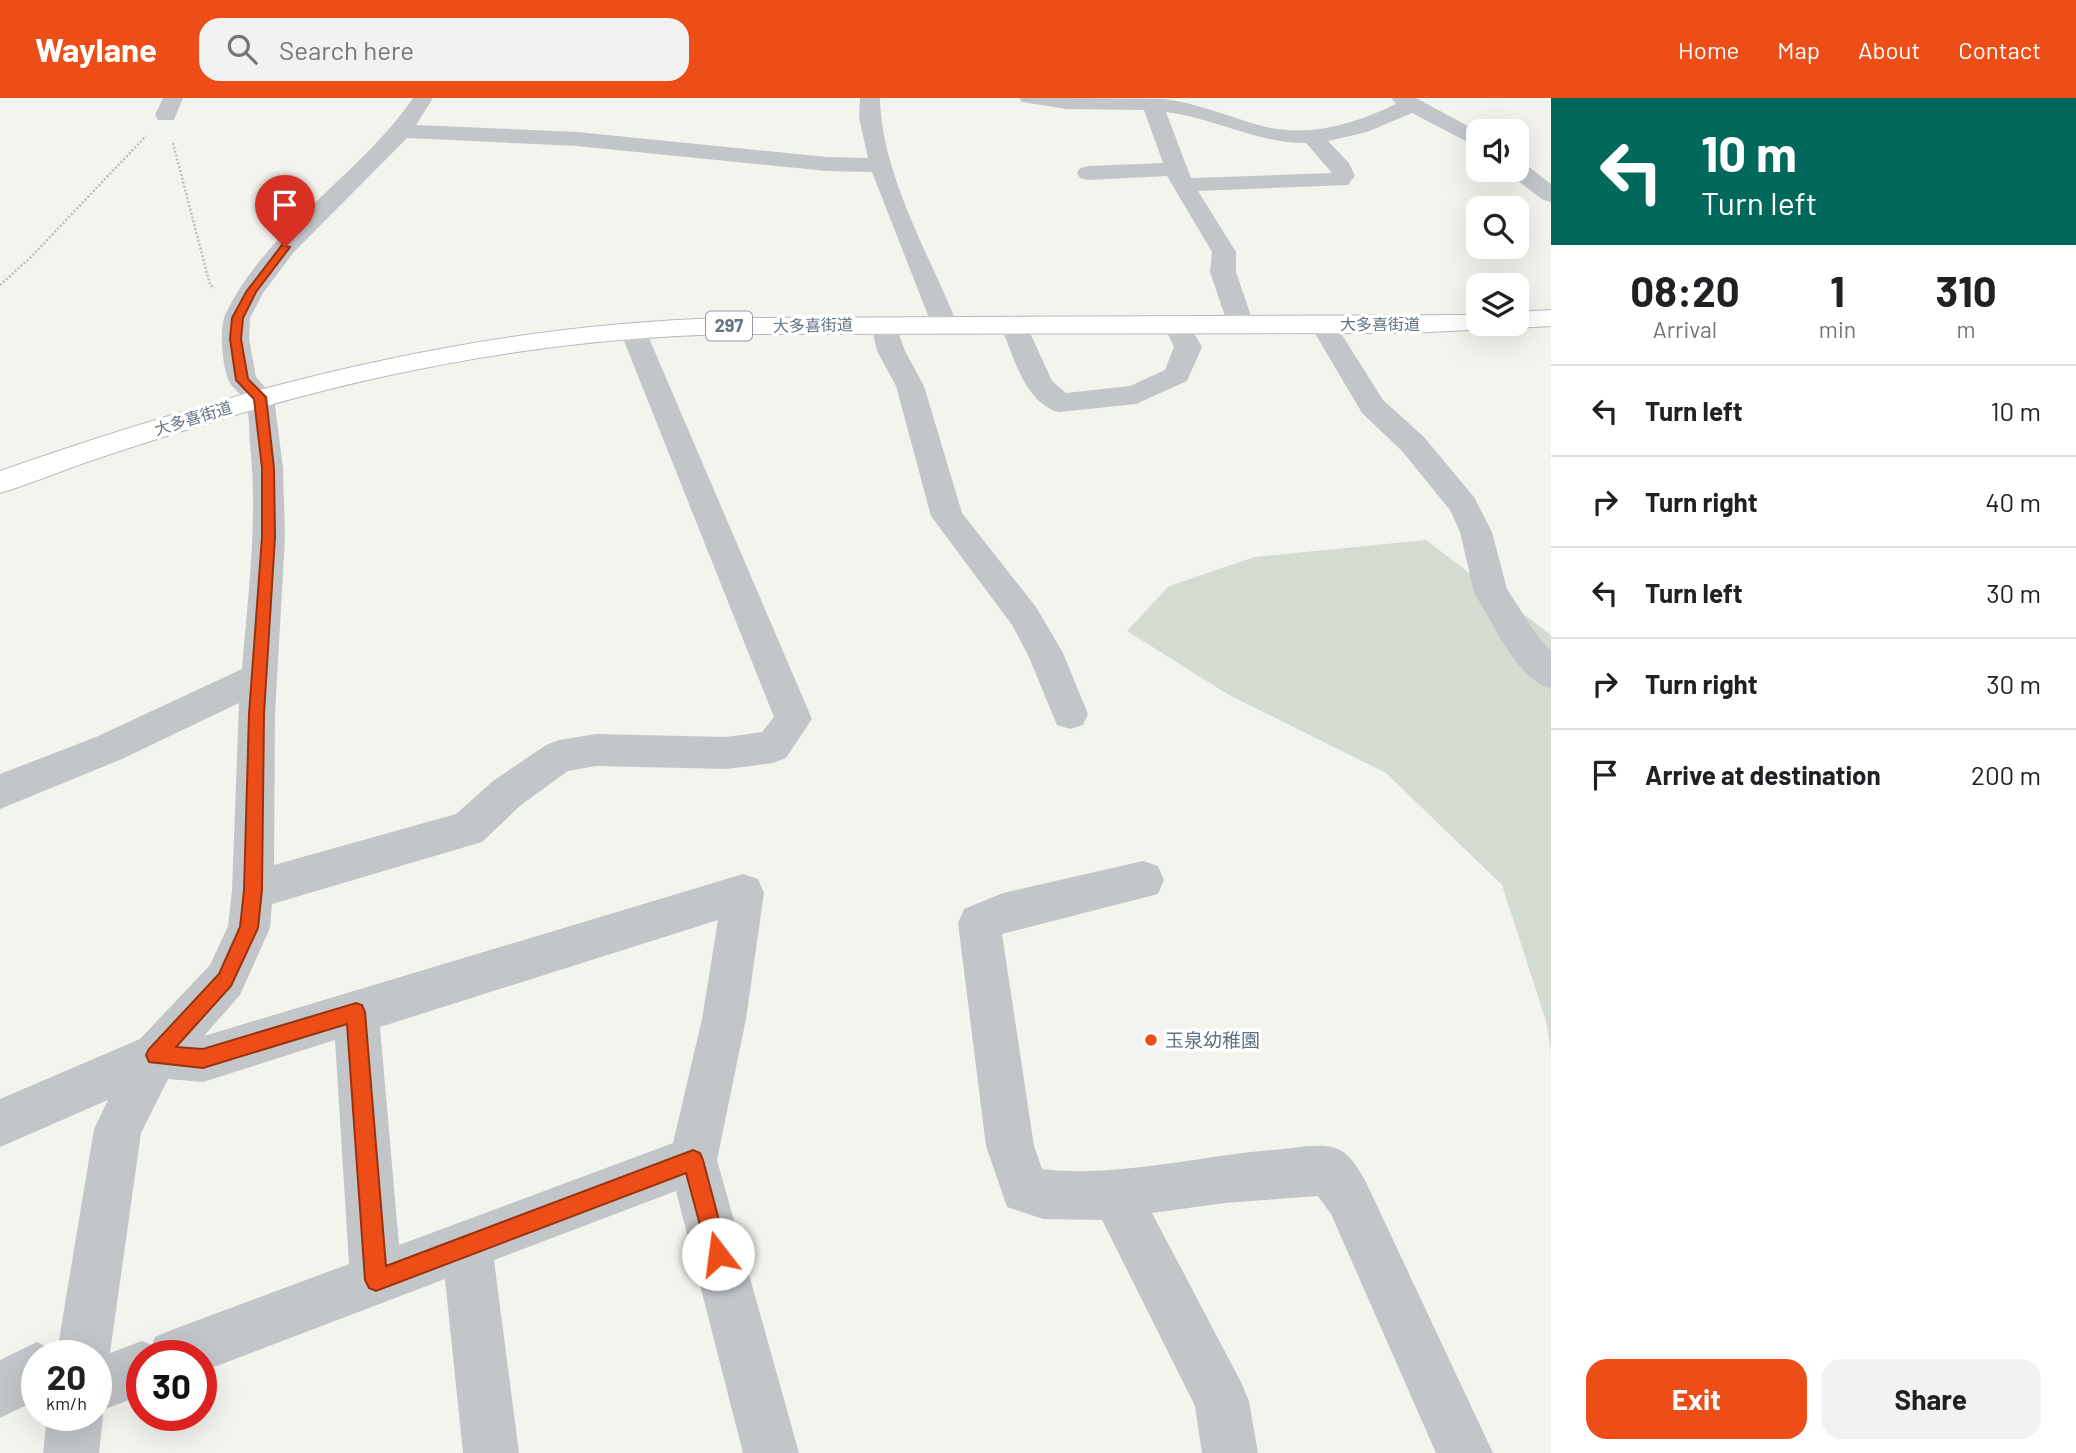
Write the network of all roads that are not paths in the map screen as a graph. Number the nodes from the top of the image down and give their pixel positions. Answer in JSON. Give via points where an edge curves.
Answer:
{"nodes":[{"id":1,"x":423,"y":98,"type":"edge"},
{"id":2,"x":870,"y":98,"type":"edge"},
{"id":3,"x":1029,"y":98,"type":"edge"},
{"id":4,"x":1409,"y":100,"type":"edge"},
{"id":5,"x":1153,"y":104,"type":"junction"},
{"id":6,"x":1194,"y":104,"type":"edge"},
{"id":7,"x":401,"y":131,"type":"junction"},
{"id":8,"x":1466,"y":133,"type":"edge"},
{"id":9,"x":1313,"y":138,"type":"junction"},
{"id":10,"x":881,"y":165,"type":"junction"},
{"id":11,"x":1088,"y":173,"type":"dead end"},
{"id":12,"x":1178,"y":177,"type":"junction"},
{"id":13,"x":1529,"y":178,"type":"edge"},
{"id":14,"x":1551,"y":195,"type":"edge"},
{"id":15,"x":1551,"y":318,"type":"edge"},
{"id":16,"x":1529,"y":319,"type":"edge"},
{"id":17,"x":944,"y":323,"type":"junction"},
{"id":18,"x":1466,"y":323,"type":"edge"},
{"id":19,"x":884,"y":324,"type":"junction"},
{"id":20,"x":1013,"y":324,"type":"junction"},
{"id":21,"x":1176,"y":324,"type":"junction"},
{"id":22,"x":1241,"y":325,"type":"junction"},
{"id":23,"x":1323,"y":325,"type":"junction"},
{"id":24,"x":633,"y":331,"type":"junction"},
{"id":25,"x":260,"y":397,"type":"junction"},
{"id":26,"x":0,"y":482,"type":"edge"},
{"id":27,"x":1551,"y":675,"type":"edge"},
{"id":28,"x":259,"y":677,"type":"junction"},
{"id":29,"x":1070,"y":714,"type":"dead end"},
{"id":30,"x":0,"y":792,"type":"edge"},
{"id":31,"x":1143,"y":880,"type":"dead end"},
{"id":32,"x":253,"y":890,"type":"junction"},
{"id":33,"x":356,"y":1012,"type":"junction"},
{"id":34,"x":156,"y":1055,"type":"junction"},
{"id":35,"x":0,"y":1123,"type":"edge"},
{"id":36,"x":693,"y":1160,"type":"junction"},
{"id":37,"x":1115,"y":1193,"type":"junction"},
{"id":38,"x":467,"y":1246,"type":"junction"},
{"id":39,"x":376,"y":1280,"type":"junction"},
{"id":40,"x":84,"y":1340,"type":"edge"},
{"id":41,"x":217,"y":1340,"type":"edge"},
{"id":42,"x":21,"y":1379,"type":"edge"},
{"id":43,"x":0,"y":1391,"type":"edge"},
{"id":44,"x":73,"y":1431,"type":"edge"},
{"id":45,"x":71,"y":1453,"type":"edge"},
{"id":46,"x":491,"y":1453,"type":"edge"},
{"id":47,"x":771,"y":1453,"type":"edge"},
{"id":48,"x":1230,"y":1453,"type":"edge"},
{"id":49,"x":1465,"y":1453,"type":"edge"}],
"edges":[{"from":1,"to":7,"type":"street"},
{"from":2,"to":10,"type":"street","via":[[868,108]]},
{"from":3,"to":5,"type":"street","via":[[1056,103]]},
{"from":4,"to":8,"type":"street"},
{"from":4,"to":9,"type":"street","via":[[1382,120]]},
{"from":5,"to":6,"type":"street"},
{"from":5,"to":12,"type":"street"},
{"from":6,"to":9,"type":"street","via":[[1265,133]]},
{"from":7,"to":10,"type":"street","via":[[577,139],[827,164]]},
{"from":7,"to":25,"type":"street","via":[[285,247],[237,318],[235,339],[242,380]]},
{"from":9,"to":12,"type":"street","via":[[1345,176],[1339,180]]},
{"from":10,"to":17,"type":"street"},
{"from":11,"to":12,"type":"street"},
{"from":12,"to":22,"type":"street","via":[[1224,252],[1223,272]]},
{"from":13,"to":14,"type":"street"},
{"from":15,"to":16,"type":"highway"},
{"from":17,"to":19,"type":"highway","name":"大多喜街道","number":"297"},
{"from":17,"to":20,"type":"highway","name":"大多喜街道","number":"297"},
{"from":18,"to":23,"type":"highway","name":"大多喜街道","number":"297"},
{"from":19,"to":24,"type":"highway","name":"大多喜街道","number":"297"},
{"from":19,"to":29,"type":"street","via":[[891,351],[910,386],[947,516],[1024,616]]},
{"from":20,"to":21,"type":"highway","name":"大多喜街道","number":"297"},
{"from":20,"to":21,"type":"street","via":[[1041,385],[1059,403],[1136,395],[1177,375],[1188,347]]},
{"from":21,"to":22,"type":"highway","name":"大多喜街道","number":"297"},
{"from":22,"to":23,"type":"highway","name":"大多喜街道","number":"297"},
{"from":23,"to":27,"type":"street","via":[[1372,405],[1413,444],[1464,505],[1491,592],[1526,648]]},
{"from":24,"to":25,"type":"highway","name":"大多喜街道","number":"297","via":[[395,363]]},
{"from":24,"to":32,"type":"street","via":[[793,719],[772,747],[727,753],[596,750],[559,756],[468,829]]},
{"from":25,"to":26,"type":"highway","name":"大多喜街道","number":"297"},
{"from":25,"to":28,"type":"street","via":[[268,468],[268,537]]},
{"from":28,"to":30,"type":"street","via":[[109,748]]},
{"from":28,"to":32,"type":"street"},
{"from":31,"to":37,"type":"street","via":[[1003,913],[979,923],[1010,1146],[1024,1190],[1046,1197]]},
{"from":32,"to":34,"type":"street","via":[[249,928],[225,980]]},
{"from":33,"to":34,"type":"street","via":[[203,1059]]},
{"from":33,"to":36,"type":"street","via":[[743,893],[724,1019]]},
{"from":33,"to":39,"type":"street"},
{"from":34,"to":35,"type":"street"},
{"from":34,"to":40,"type":"street","via":[[118,1129]]},
{"from":36,"to":38,"type":"street"},
{"from":36,"to":47,"type":"street"},
{"from":37,"to":48,"type":"street","via":[[1222,1401]]},
{"from":37,"to":49,"type":"street","via":[[1266,1173],[1330,1171],[1348,1197]]},
{"from":38,"to":39,"type":"street"},
{"from":38,"to":46,"type":"street"},
{"from":39,"to":41,"type":"street"},
{"from":42,"to":43,"type":"street"},
{"from":44,"to":45,"type":"street"}]}
